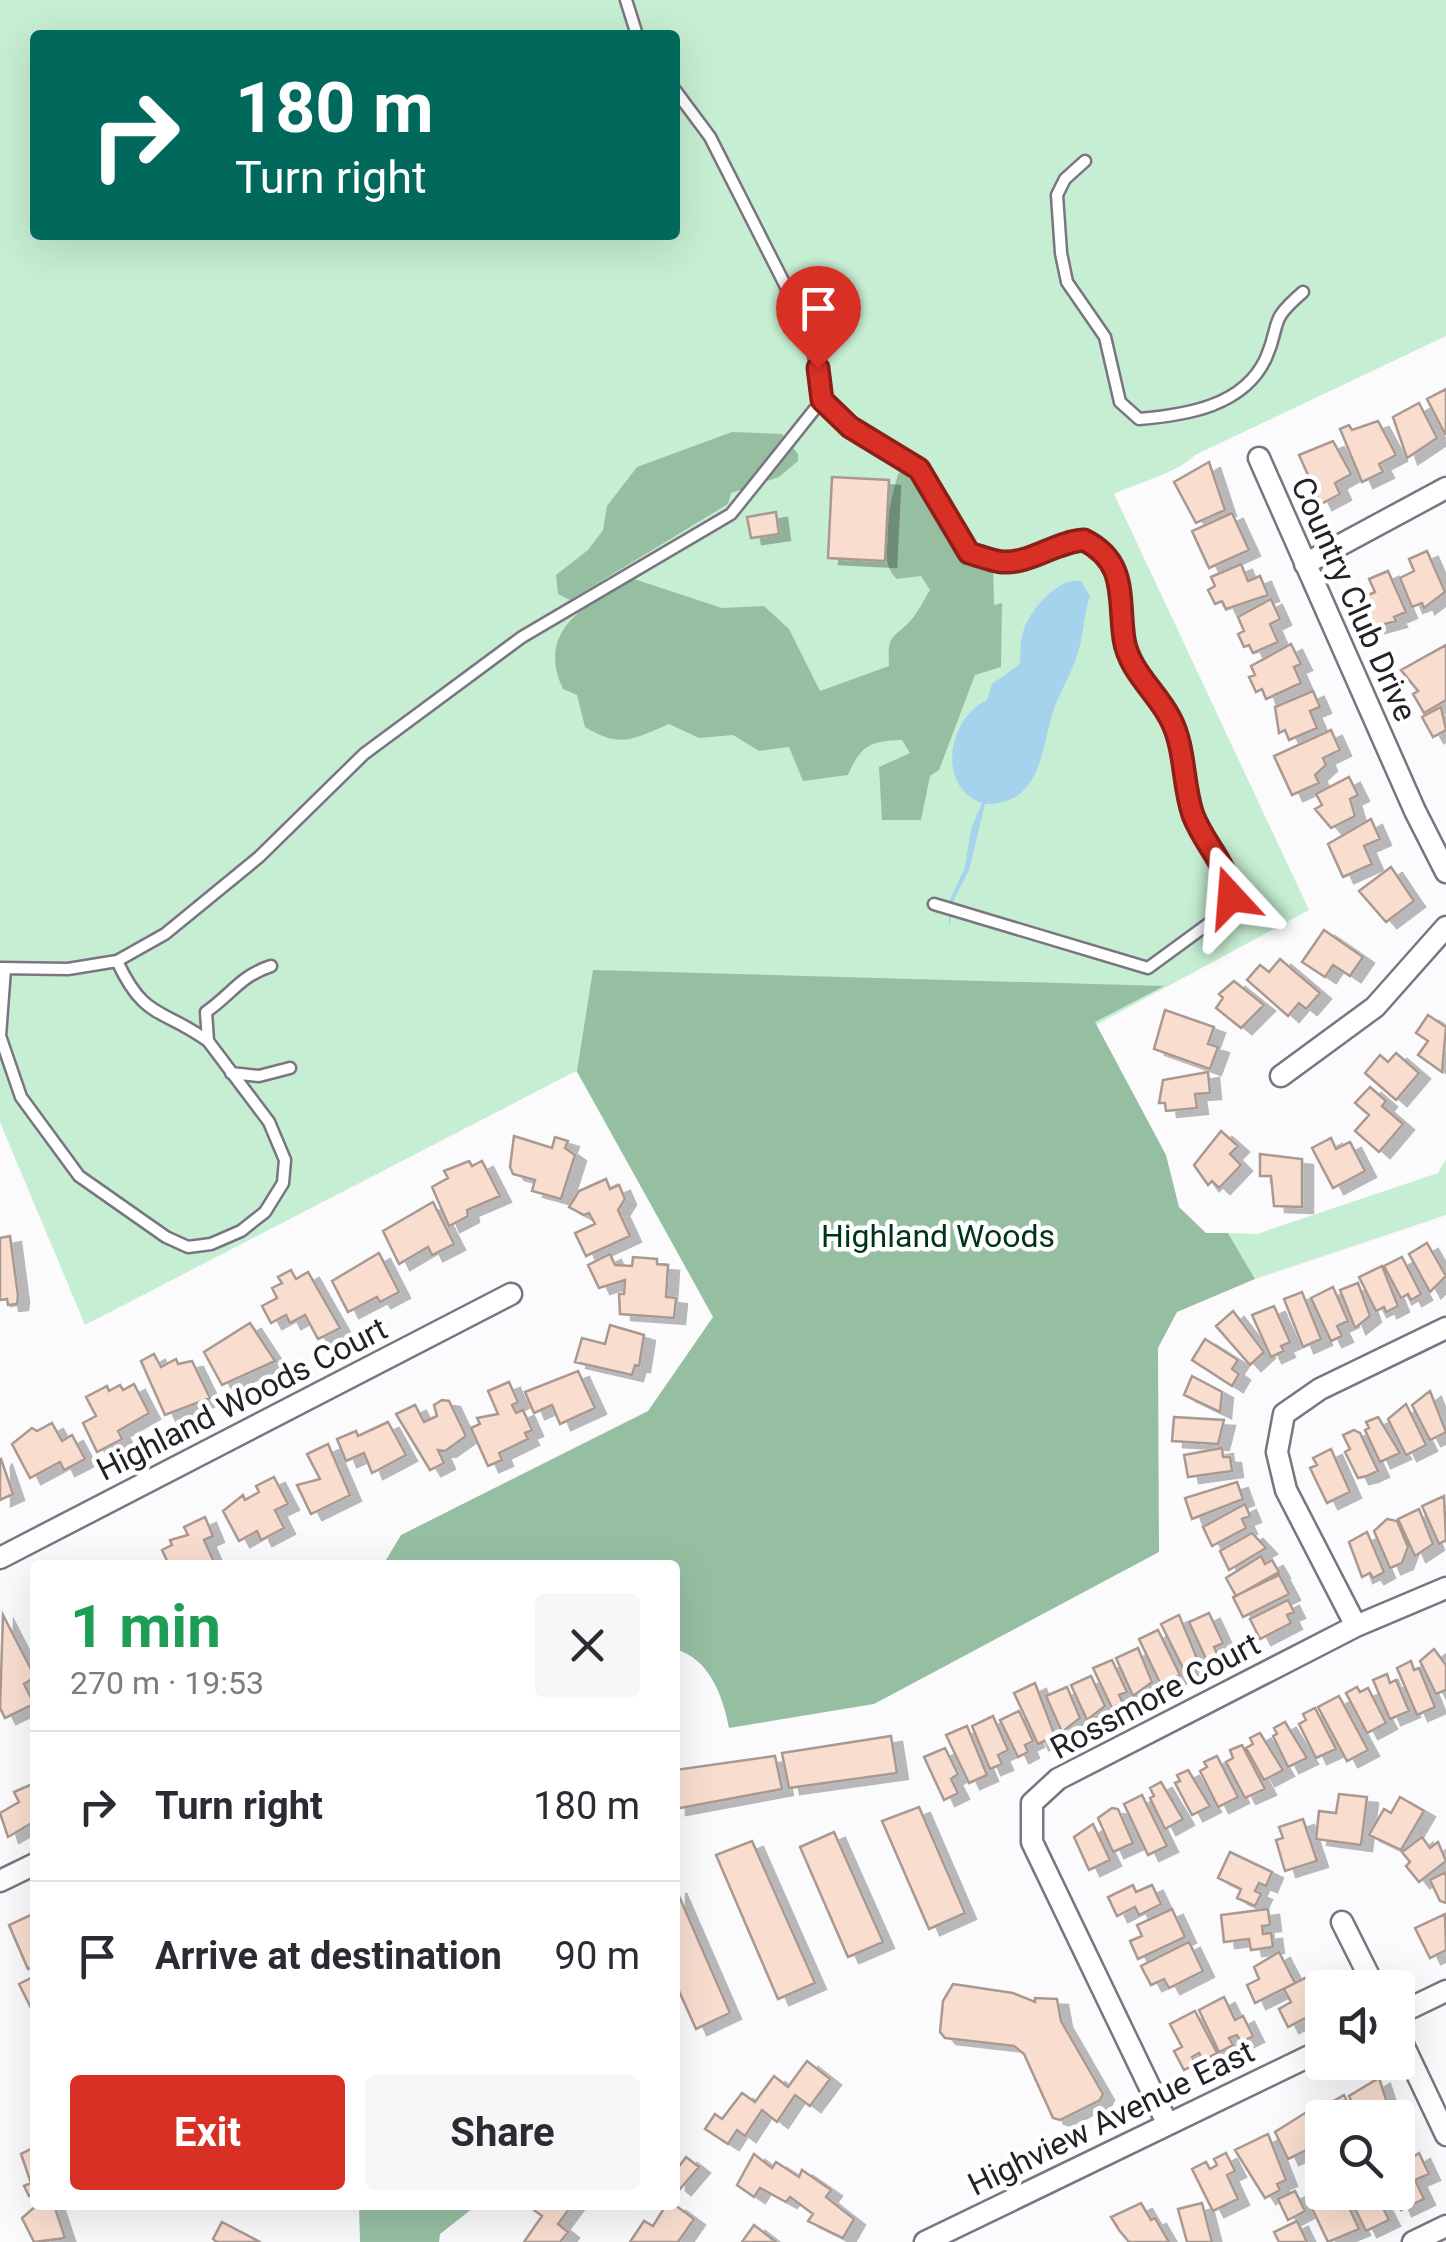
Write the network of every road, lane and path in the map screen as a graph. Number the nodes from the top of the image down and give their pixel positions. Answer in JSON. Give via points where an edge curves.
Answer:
{"nodes":[{"id":1,"x":626,"y":0,"type":"edge"},
{"id":2,"x":635,"y":30,"type":"edge"},
{"id":3,"x":680,"y":97,"type":"edge"},
{"id":4,"x":1085,"y":161,"type":"dead end"},
{"id":5,"x":1303,"y":292,"type":"dead end"},
{"id":6,"x":822,"y":400,"type":"junction"},
{"id":7,"x":1259,"y":458,"type":"dead end"},
{"id":8,"x":1446,"y":488,"type":"edge"},
{"id":9,"x":1305,"y":564,"type":"junction"},
{"id":10,"x":1446,"y":872,"type":"edge"},
{"id":11,"x":934,"y":904,"type":"dead end"},
{"id":12,"x":1446,"y":927,"type":"edge"},
{"id":13,"x":117,"y":961,"type":"junction"},
{"id":14,"x":271,"y":966,"type":"dead end"},
{"id":15,"x":3,"y":969,"type":"edge"},
{"id":16,"x":208,"y":1042,"type":"junction"},
{"id":17,"x":290,"y":1068,"type":"dead end"},
{"id":18,"x":230,"y":1073,"type":"junction"},
{"id":19,"x":1282,"y":1076,"type":"dead end"},
{"id":20,"x":511,"y":1294,"type":"dead end"},
{"id":21,"x":1446,"y":1328,"type":"edge"},
{"id":22,"x":0,"y":1558,"type":"edge"},
{"id":23,"x":1446,"y":1588,"type":"edge"},
{"id":24,"x":1356,"y":1626,"type":"junction"},
{"id":25,"x":30,"y":1866,"type":"edge"},
{"id":26,"x":0,"y":1881,"type":"edge"},
{"id":27,"x":1342,"y":1922,"type":"dead end"},
{"id":28,"x":1366,"y":1970,"type":"edge"},
{"id":29,"x":1446,"y":1991,"type":"edge"},
{"id":30,"x":1415,"y":2006,"type":"edge"},
{"id":31,"x":1305,"y":2058,"type":"edge"},
{"id":32,"x":1415,"y":2070,"type":"edge"},
{"id":33,"x":1167,"y":2123,"type":"junction"},
{"id":34,"x":1446,"y":2135,"type":"edge"},
{"id":35,"x":1446,"y":2226,"type":"edge"},
{"id":36,"x":926,"y":2242,"type":"edge"},
{"id":37,"x":1413,"y":2242,"type":"edge"}],
"edges":[{"from":1,"to":2,"type":"lane"},
{"from":3,"to":6,"type":"lane","via":[[710,138],[810,334]]},
{"from":4,"to":5,"type":"lane","via":[[1058,195],[1060,253],[1067,282],[1105,337],[1120,402],[1139,420],[1226,401],[1252,384],[1278,314]]},
{"from":6,"to":11,"type":"lane","via":[[850,427],[919,469],[969,553],[1004,562],[1084,540],[1112,563],[1124,601],[1124,641],[1170,718],[1194,815],[1228,871],[1231,897],[1215,919],[1148,968]]},
{"from":6,"to":13,"type":"lane","via":[[731,514],[522,636],[364,754],[259,857],[165,934]]},
{"from":7,"to":9,"type":"street","name":"Country Club Drive"},
{"from":8,"to":9,"type":"street"},
{"from":9,"to":10,"type":"street","name":"Country Club Drive"},
{"from":12,"to":19,"type":"street","via":[[1375,1006]]},
{"from":13,"to":15,"type":"lane"},
{"from":13,"to":16,"type":"lane","via":[[134,996],[153,1014],[186,1025]]},
{"from":14,"to":16,"type":"lane","via":[[245,974],[206,1012]]},
{"from":15,"to":18,"type":"lane","via":[[0,1036],[21,1098],[80,1176],[188,1246],[242,1230],[265,1212],[283,1183],[284,1160],[269,1122]]},
{"from":16,"to":18,"type":"lane"},
{"from":17,"to":18,"type":"lane","via":[[260,1076]]},
{"from":20,"to":22,"type":"street","name":"Highland Woods Court"},
{"from":21,"to":24,"type":"street","via":[[1284,1414],[1277,1452],[1286,1490]]},
{"from":23,"to":24,"type":"street","name":"Rossmore Court"},
{"from":24,"to":33,"type":"street","name":"Rossmore Court","via":[[1058,1779],[1032,1804],[1032,1842]]},
{"from":25,"to":26,"type":"street"},
{"from":27,"to":28,"type":"street"},
{"from":29,"to":30,"type":"street"},
{"from":31,"to":33,"type":"street","name":"Highview Avenue East"},
{"from":32,"to":34,"type":"street"},
{"from":33,"to":36,"type":"street","name":"Highview Avenue East"},
{"from":35,"to":37,"type":"street"}]}
